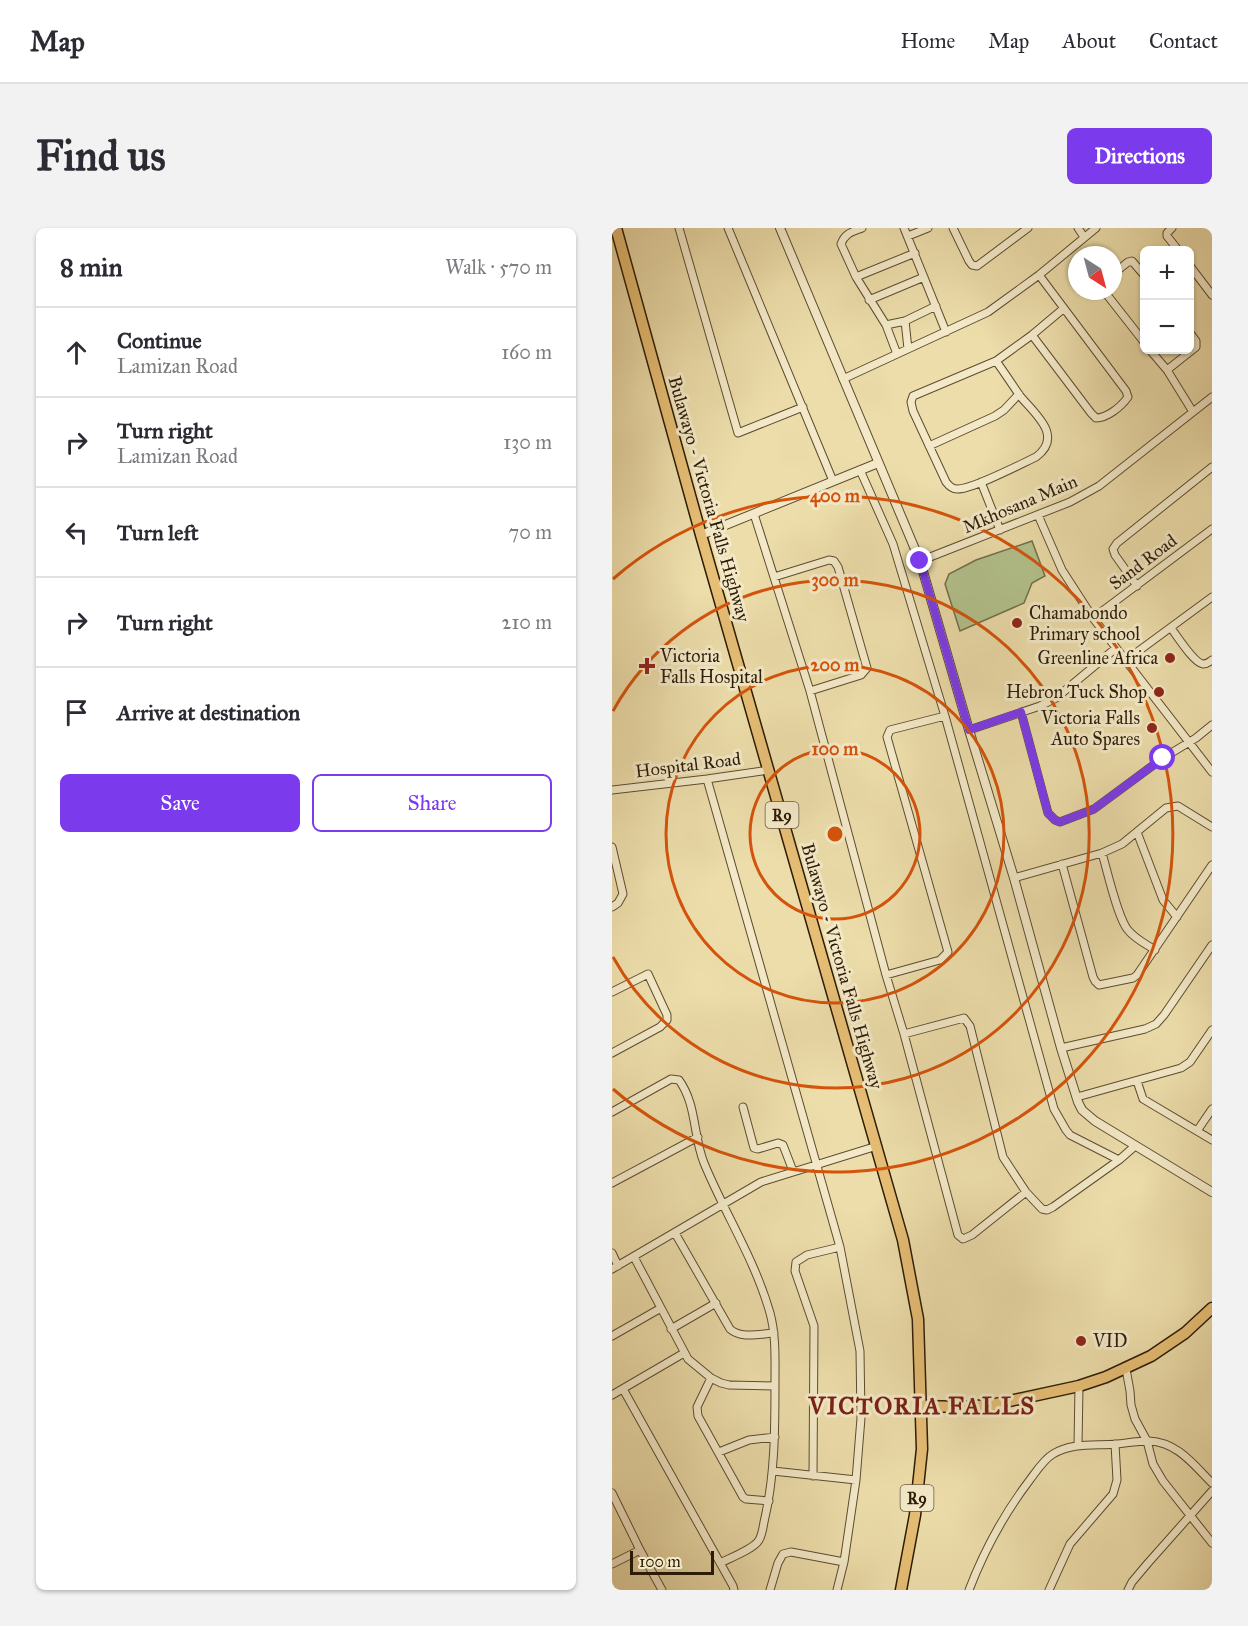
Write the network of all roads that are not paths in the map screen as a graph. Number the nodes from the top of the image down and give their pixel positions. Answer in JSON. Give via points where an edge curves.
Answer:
{"nodes":[{"id":1,"x":616,"y":228,"type":"edge"},
{"id":2,"x":679,"y":228,"type":"edge"},
{"id":3,"x":728,"y":228,"type":"edge"},
{"id":4,"x":780,"y":228,"type":"edge"},
{"id":5,"x":862,"y":228,"type":"edge"},
{"id":6,"x":928,"y":228,"type":"edge"},
{"id":7,"x":953,"y":228,"type":"edge"},
{"id":8,"x":1028,"y":228,"type":"edge"},
{"id":9,"x":1078,"y":228,"type":"edge"},
{"id":10,"x":1096,"y":228,"type":"edge"},
{"id":11,"x":1172,"y":228,"type":"edge"},
{"id":12,"x":906,"y":232,"type":"edge"},
{"id":13,"x":1084,"y":237,"type":"junction"},
{"id":14,"x":1175,"y":246,"type":"edge"},
{"id":15,"x":915,"y":253,"type":"junction"},
{"id":16,"x":1122,"y":267,"type":"edge"},
{"id":17,"x":1140,"y":270,"type":"edge"},
{"id":18,"x":1194,"y":271,"type":"edge"},
{"id":19,"x":1039,"y":275,"type":"junction"},
{"id":20,"x":856,"y":277,"type":"junction"},
{"id":21,"x":924,"y":277,"type":"junction"},
{"id":22,"x":1210,"y":290,"type":"edge"},
{"id":23,"x":869,"y":300,"type":"junction"},
{"id":24,"x":1111,"y":300,"type":"edge"},
{"id":25,"x":936,"y":306,"type":"junction"},
{"id":26,"x":1063,"y":309,"type":"junction"},
{"id":27,"x":905,"y":321,"type":"junction"},
{"id":28,"x":886,"y":326,"type":"junction"},
{"id":29,"x":946,"y":332,"type":"junction"},
{"id":30,"x":1032,"y":335,"type":"junction"},
{"id":31,"x":1140,"y":337,"type":"edge"},
{"id":32,"x":908,"y":349,"type":"junction"},
{"id":33,"x":897,"y":354,"type":"junction"},
{"id":34,"x":1153,"y":354,"type":"edge"},
{"id":35,"x":1187,"y":354,"type":"edge"},
{"id":36,"x":996,"y":361,"type":"junction"},
{"id":37,"x":1167,"y":370,"type":"junction"},
{"id":38,"x":843,"y":379,"type":"junction"},
{"id":39,"x":1020,"y":394,"type":"junction"},
{"id":40,"x":1212,"y":397,"type":"edge"},
{"id":41,"x":803,"y":407,"type":"junction"},
{"id":42,"x":1193,"y":412,"type":"junction"},
{"id":43,"x":929,"y":446,"type":"junction"},
{"id":44,"x":878,"y":463,"type":"junction"},
{"id":45,"x":1212,"y":467,"type":"edge"},
{"id":46,"x":860,"y":470,"type":"junction"},
{"id":47,"x":833,"y":481,"type":"junction"},
{"id":48,"x":981,"y":482,"type":"junction"},
{"id":49,"x":754,"y":513,"type":"junction"},
{"id":50,"x":1038,"y":515,"type":"junction"},
{"id":51,"x":1212,"y":529,"type":"edge"},
{"id":52,"x":1000,"y":530,"type":"junction"},
{"id":53,"x":701,"y":535,"type":"junction"},
{"id":54,"x":920,"y":561,"type":"junction"},
{"id":55,"x":774,"y":577,"type":"junction"},
{"id":56,"x":1137,"y":586,"type":"junction"},
{"id":57,"x":1212,"y":597,"type":"edge"},
{"id":58,"x":1093,"y":618,"type":"junction"},
{"id":59,"x":1171,"y":628,"type":"junction"},
{"id":60,"x":1116,"y":648,"type":"junction"},
{"id":61,"x":1212,"y":660,"type":"edge"},
{"id":62,"x":1125,"y":661,"type":"junction"},
{"id":63,"x":810,"y":691,"type":"junction"},
{"id":64,"x":1021,"y":712,"type":"junction"},
{"id":65,"x":945,"y":716,"type":"junction"},
{"id":66,"x":1212,"y":725,"type":"edge"},
{"id":67,"x":969,"y":730,"type":"junction"},
{"id":68,"x":1190,"y":741,"type":"junction"},
{"id":69,"x":769,"y":770,"type":"junction"},
{"id":70,"x":1212,"y":772,"type":"edge"},
{"id":71,"x":707,"y":779,"type":"junction"},
{"id":72,"x":612,"y":790,"type":"edge"},
{"id":73,"x":1212,"y":827,"type":"edge"},
{"id":74,"x":1137,"y":832,"type":"junction"},
{"id":75,"x":612,"y":847,"type":"edge"},
{"id":76,"x":1102,"y":853,"type":"junction"},
{"id":77,"x":614,"y":859,"type":"edge"},
{"id":78,"x":1062,"y":864,"type":"junction"},
{"id":79,"x":1212,"y":865,"type":"edge"},
{"id":80,"x":1014,"y":878,"type":"junction"},
{"id":81,"x":612,"y":907,"type":"edge"},
{"id":82,"x":1177,"y":917,"type":"junction"},
{"id":83,"x":1212,"y":945,"type":"edge"},
{"id":84,"x":1155,"y":950,"type":"junction"},
{"id":85,"x":886,"y":975,"type":"junction"},
{"id":86,"x":612,"y":992,"type":"edge"},
{"id":87,"x":1212,"y":1030,"type":"edge"},
{"id":88,"x":904,"y":1035,"type":"junction"},
{"id":89,"x":1061,"y":1048,"type":"junction"},
{"id":90,"x":612,"y":1053,"type":"edge"},
{"id":91,"x":1137,"y":1081,"type":"junction"},
{"id":92,"x":1077,"y":1097,"type":"junction"},
{"id":93,"x":743,"y":1107,"type":"dead end"},
{"id":94,"x":1212,"y":1109,"type":"edge"},
{"id":95,"x":612,"y":1112,"type":"edge"},
{"id":96,"x":1197,"y":1131,"type":"junction"},
{"id":97,"x":698,"y":1137,"type":"junction"},
{"id":98,"x":1212,"y":1140,"type":"edge"},
{"id":99,"x":877,"y":1146,"type":"junction"},
{"id":100,"x":1135,"y":1146,"type":"junction"},
{"id":101,"x":1119,"y":1160,"type":"junction"},
{"id":102,"x":816,"y":1164,"type":"junction"},
{"id":103,"x":793,"y":1171,"type":"junction"},
{"id":104,"x":612,"y":1183,"type":"edge"},
{"id":105,"x":1026,"y":1192,"type":"junction"},
{"id":106,"x":1212,"y":1192,"type":"edge"},
{"id":107,"x":723,"y":1205,"type":"junction"},
{"id":108,"x":675,"y":1233,"type":"junction"},
{"id":109,"x":840,"y":1247,"type":"junction"},
{"id":110,"x":612,"y":1253,"type":"edge"},
{"id":111,"x":634,"y":1257,"type":"junction"},
{"id":112,"x":615,"y":1267,"type":"edge"},
{"id":113,"x":716,"y":1304,"type":"junction"},
{"id":114,"x":661,"y":1308,"type":"junction"},
{"id":115,"x":1212,"y":1308,"type":"edge"},
{"id":116,"x":671,"y":1329,"type":"junction"},
{"id":117,"x":774,"y":1333,"type":"junction"},
{"id":118,"x":612,"y":1336,"type":"edge"},
{"id":119,"x":684,"y":1353,"type":"junction"},
{"id":120,"x":1126,"y":1369,"type":"junction"},
{"id":121,"x":711,"y":1378,"type":"junction"},
{"id":122,"x":775,"y":1386,"type":"junction"},
{"id":123,"x":1079,"y":1386,"type":"junction"},
{"id":124,"x":623,"y":1389,"type":"junction"},
{"id":125,"x":612,"y":1395,"type":"edge"},
{"id":126,"x":922,"y":1406,"type":"junction"},
{"id":127,"x":774,"y":1437,"type":"junction"},
{"id":128,"x":1147,"y":1441,"type":"junction"},
{"id":129,"x":1115,"y":1444,"type":"junction"},
{"id":130,"x":1078,"y":1446,"type":"junction"},
{"id":131,"x":719,"y":1452,"type":"junction"},
{"id":132,"x":773,"y":1471,"type":"junction"},
{"id":133,"x":813,"y":1476,"type":"junction"},
{"id":134,"x":856,"y":1480,"type":"junction"},
{"id":135,"x":1212,"y":1483,"type":"edge"},
{"id":136,"x":1212,"y":1491,"type":"edge"},
{"id":137,"x":612,"y":1493,"type":"edge"},
{"id":138,"x":769,"y":1502,"type":"junction"},
{"id":139,"x":1191,"y":1516,"type":"junction"},
{"id":140,"x":1212,"y":1543,"type":"edge"},
{"id":141,"x":640,"y":1550,"type":"junction"},
{"id":142,"x":844,"y":1562,"type":"junction"},
{"id":143,"x":720,"y":1563,"type":"junction"},
{"id":144,"x":612,"y":1564,"type":"edge"},
{"id":145,"x":662,"y":1590,"type":"edge"},
{"id":146,"x":734,"y":1590,"type":"edge"},
{"id":147,"x":770,"y":1590,"type":"edge"},
{"id":148,"x":837,"y":1590,"type":"edge"},
{"id":149,"x":901,"y":1590,"type":"edge"},
{"id":150,"x":969,"y":1590,"type":"edge"},
{"id":151,"x":1049,"y":1590,"type":"edge"},
{"id":152,"x":1128,"y":1590,"type":"edge"}],
"edges":[{"from":1,"to":53,"type":"main road","name":"Bulawayo - Victoria Falls Highway","number":"R9"},
{"from":2,"to":41,"type":"street","via":[[738,434]]},
{"from":3,"to":41,"type":"street"},
{"from":4,"to":38,"type":"street"},
{"from":5,"to":20,"type":"street","via":[[848,233],[841,244]]},
{"from":6,"to":12,"type":"street"},
{"from":7,"to":8,"type":"street","via":[[969,261],[977,266]]},
{"from":9,"to":13,"type":"street"},
{"from":10,"to":13,"type":"street"},
{"from":11,"to":14,"type":"street","via":[[1167,236]]},
{"from":12,"to":15,"type":"street"},
{"from":13,"to":19,"type":"street"},
{"from":15,"to":20,"type":"street"},
{"from":15,"to":21,"type":"street"},
{"from":16,"to":17,"type":"street","via":[[1132,261]]},
{"from":18,"to":22,"type":"street"},
{"from":19,"to":26,"type":"street"},
{"from":19,"to":29,"type":"street","via":[[988,312]]},
{"from":20,"to":23,"type":"street"},
{"from":21,"to":23,"type":"street"},
{"from":21,"to":25,"type":"street"},
{"from":23,"to":28,"type":"street"},
{"from":24,"to":31,"type":"street"},
{"from":25,"to":27,"type":"street"},
{"from":25,"to":29,"type":"street"},
{"from":26,"to":30,"type":"street"},
{"from":26,"to":30,"type":"street","via":[[1126,391],[1124,403],[1096,418]]},
{"from":27,"to":28,"type":"street"},
{"from":27,"to":32,"type":"street"},
{"from":28,"to":33,"type":"street"},
{"from":29,"to":32,"type":"street"},
{"from":30,"to":36,"type":"street"},
{"from":32,"to":33,"type":"street"},
{"from":33,"to":38,"type":"street"},
{"from":34,"to":37,"type":"street"},
{"from":35,"to":37,"type":"street"},
{"from":36,"to":39,"type":"street"},
{"from":36,"to":43,"type":"street","via":[[913,396],[913,411]]},
{"from":37,"to":42,"type":"street"},
{"from":38,"to":44,"type":"street"},
{"from":39,"to":43,"type":"street","via":[[995,416]]},
{"from":39,"to":48,"type":"street","via":[[1045,426],[1048,445],[1036,457]]},
{"from":40,"to":42,"type":"street","name":"Mkhosana Main"},
{"from":41,"to":47,"type":"street"},
{"from":42,"to":50,"type":"street","name":"Mkhosana Main","via":[[1100,486]]},
{"from":43,"to":48,"type":"street","via":[[950,488],[959,490]]},
{"from":44,"to":46,"type":"street"},
{"from":44,"to":54,"type":"street"},
{"from":45,"to":56,"type":"street","via":[[1113,549]]},
{"from":46,"to":47,"type":"street"},
{"from":46,"to":65,"type":"street","via":[[893,544]]},
{"from":47,"to":49,"type":"street"},
{"from":48,"to":52,"type":"street"},
{"from":49,"to":53,"type":"street"},
{"from":49,"to":55,"type":"street"},
{"from":50,"to":52,"type":"street","name":"Mkhosana Main"},
{"from":50,"to":58,"type":"street","via":[[1062,570]]},
{"from":51,"to":56,"type":"street","name":"Sand Road"},
{"from":52,"to":54,"type":"street","name":"Mkhosana Main"},
{"from":53,"to":69,"type":"main road","name":"Bulawayo - Victoria Falls Highway","number":"R9"},
{"from":54,"to":67,"type":"street"},
{"from":55,"to":63,"type":"street"},
{"from":55,"to":63,"type":"street","via":[[828,560],[838,567],[867,668],[861,675]]},
{"from":56,"to":58,"type":"street","name":"Sand Road"},
{"from":57,"to":59,"type":"street"},
{"from":58,"to":60,"type":"street"},
{"from":59,"to":61,"type":"street","via":[[1196,661],[1202,664]]},
{"from":59,"to":62,"type":"street"},
{"from":60,"to":62,"type":"street"},
{"from":60,"to":64,"type":"street","via":[[1056,698]]},
{"from":62,"to":68,"type":"street"},
{"from":63,"to":85,"type":"street"},
{"from":64,"to":67,"type":"street"},
{"from":64,"to":68,"type":"street","via":[[1048,813],[1060,822],[1094,809]]},
{"from":65,"to":85,"type":"street","via":[[890,730],[887,737],[948,952],[940,960]]},
{"from":65,"to":101,"type":"street","via":[[1054,1109],[1070,1135]]},
{"from":66,"to":68,"type":"street"},
{"from":67,"to":80,"type":"street"},
{"from":68,"to":70,"type":"street"},
{"from":69,"to":71,"type":"street","name":"Hospital Road"},
{"from":69,"to":99,"type":"main road","name":"Bulawayo - Victoria Falls Highway","number":"R9"},
{"from":71,"to":72,"type":"street","name":"Hospital Road"},
{"from":71,"to":102,"type":"street"},
{"from":73,"to":74,"type":"street","via":[[1178,806],[1166,808]]},
{"from":74,"to":76,"type":"street"},
{"from":74,"to":82,"type":"street","via":[[1163,900]]},
{"from":75,"to":77,"type":"street"},
{"from":76,"to":78,"type":"street"},
{"from":76,"to":84,"type":"street","via":[[1126,929]]},
{"from":77,"to":81,"type":"street","via":[[623,894]]},
{"from":78,"to":80,"type":"street"},
{"from":78,"to":84,"type":"street","via":[[1097,983],[1133,978]]},
{"from":79,"to":82,"type":"street"},
{"from":80,"to":89,"type":"street"},
{"from":82,"to":84,"type":"street"},
{"from":83,"to":89,"type":"street","via":[[1156,1024]]},
{"from":85,"to":88,"type":"street"},
{"from":86,"to":90,"type":"street","via":[[648,974],[667,1015],[660,1027]]},
{"from":87,"to":91,"type":"street","via":[[1190,1062]]},
{"from":88,"to":105,"type":"street","via":[[964,1018],[970,1026],[1003,1157]]},
{"from":88,"to":105,"type":"street","via":[[958,1234],[963,1239],[972,1235]]},
{"from":89,"to":92,"type":"street"},
{"from":91,"to":92,"type":"street"},
{"from":91,"to":96,"type":"street","via":[[1143,1099]]},
{"from":92,"to":100,"type":"street","via":[[1088,1116]]},
{"from":93,"to":103,"type":"street","via":[[754,1148],[783,1145]]},
{"from":94,"to":96,"type":"street"},
{"from":95,"to":97,"type":"street","via":[[671,1079],[679,1080],[691,1104]]},
{"from":96,"to":98,"type":"street"},
{"from":97,"to":104,"type":"street"},
{"from":97,"to":107,"type":"street","via":[[703,1160]]},
{"from":99,"to":102,"type":"street"},
{"from":99,"to":126,"type":"main road","name":"Bulawayo - Victoria Falls Highway","number":"R9","via":[[913,1287]]},
{"from":100,"to":101,"type":"street"},
{"from":100,"to":106,"type":"street"},
{"from":101,"to":105,"type":"street","via":[[1047,1210]]},
{"from":102,"to":103,"type":"street"},
{"from":102,"to":109,"type":"street"},
{"from":103,"to":107,"type":"street","via":[[760,1182]]},
{"from":107,"to":108,"type":"street"},
{"from":107,"to":117,"type":"street","via":[[759,1277]]},
{"from":108,"to":111,"type":"street"},
{"from":108,"to":113,"type":"street"},
{"from":109,"to":133,"type":"street","via":[[807,1255],[796,1262],[795,1271],[814,1326]]},
{"from":109,"to":134,"type":"street","via":[[860,1351],[861,1418]]},
{"from":110,"to":112,"type":"street"},
{"from":111,"to":112,"type":"street"},
{"from":111,"to":114,"type":"street"},
{"from":113,"to":116,"type":"street"},
{"from":113,"to":117,"type":"street","via":[[735,1334]]},
{"from":114,"to":116,"type":"street"},
{"from":114,"to":118,"type":"street"},
{"from":115,"to":120,"type":"main road","via":[[1185,1333]]},
{"from":116,"to":119,"type":"street"},
{"from":117,"to":122,"type":"street"},
{"from":119,"to":121,"type":"street"},
{"from":119,"to":124,"type":"street"},
{"from":120,"to":123,"type":"main road"},
{"from":120,"to":128,"type":"street","via":[[1131,1405]]},
{"from":121,"to":122,"type":"street","via":[[729,1385]]},
{"from":121,"to":131,"type":"street","via":[[696,1410]]},
{"from":122,"to":127,"type":"street"},
{"from":123,"to":126,"type":"main road","via":[[991,1405]]},
{"from":123,"to":130,"type":"street"},
{"from":124,"to":125,"type":"street"},
{"from":124,"to":143,"type":"street"},
{"from":126,"to":149,"type":"main road","number":"R9","via":[[915,1515]]},
{"from":127,"to":131,"type":"street","via":[[748,1440]]},
{"from":127,"to":132,"type":"street"},
{"from":128,"to":129,"type":"street"},
{"from":128,"to":135,"type":"street","via":[[1173,1446]]},
{"from":128,"to":139,"type":"street","via":[[1158,1473]]},
{"from":129,"to":130,"type":"street"},
{"from":129,"to":151,"type":"street","via":[[1117,1480],[1113,1494],[1070,1544]]},
{"from":130,"to":150,"type":"street","via":[[1053,1454],[1014,1501]]},
{"from":131,"to":138,"type":"street","via":[[744,1499]]},
{"from":132,"to":133,"type":"street"},
{"from":132,"to":138,"type":"street"},
{"from":133,"to":134,"type":"street"},
{"from":134,"to":142,"type":"street"},
{"from":136,"to":139,"type":"street"},
{"from":137,"to":141,"type":"street"},
{"from":138,"to":143,"type":"street","via":[[758,1542]]},
{"from":139,"to":140,"type":"street"},
{"from":139,"to":152,"type":"street"},
{"from":141,"to":144,"type":"street"},
{"from":141,"to":145,"type":"street"},
{"from":142,"to":147,"type":"street","via":[[791,1552],[783,1554]]},
{"from":142,"to":148,"type":"street"},
{"from":143,"to":146,"type":"street"}]}
